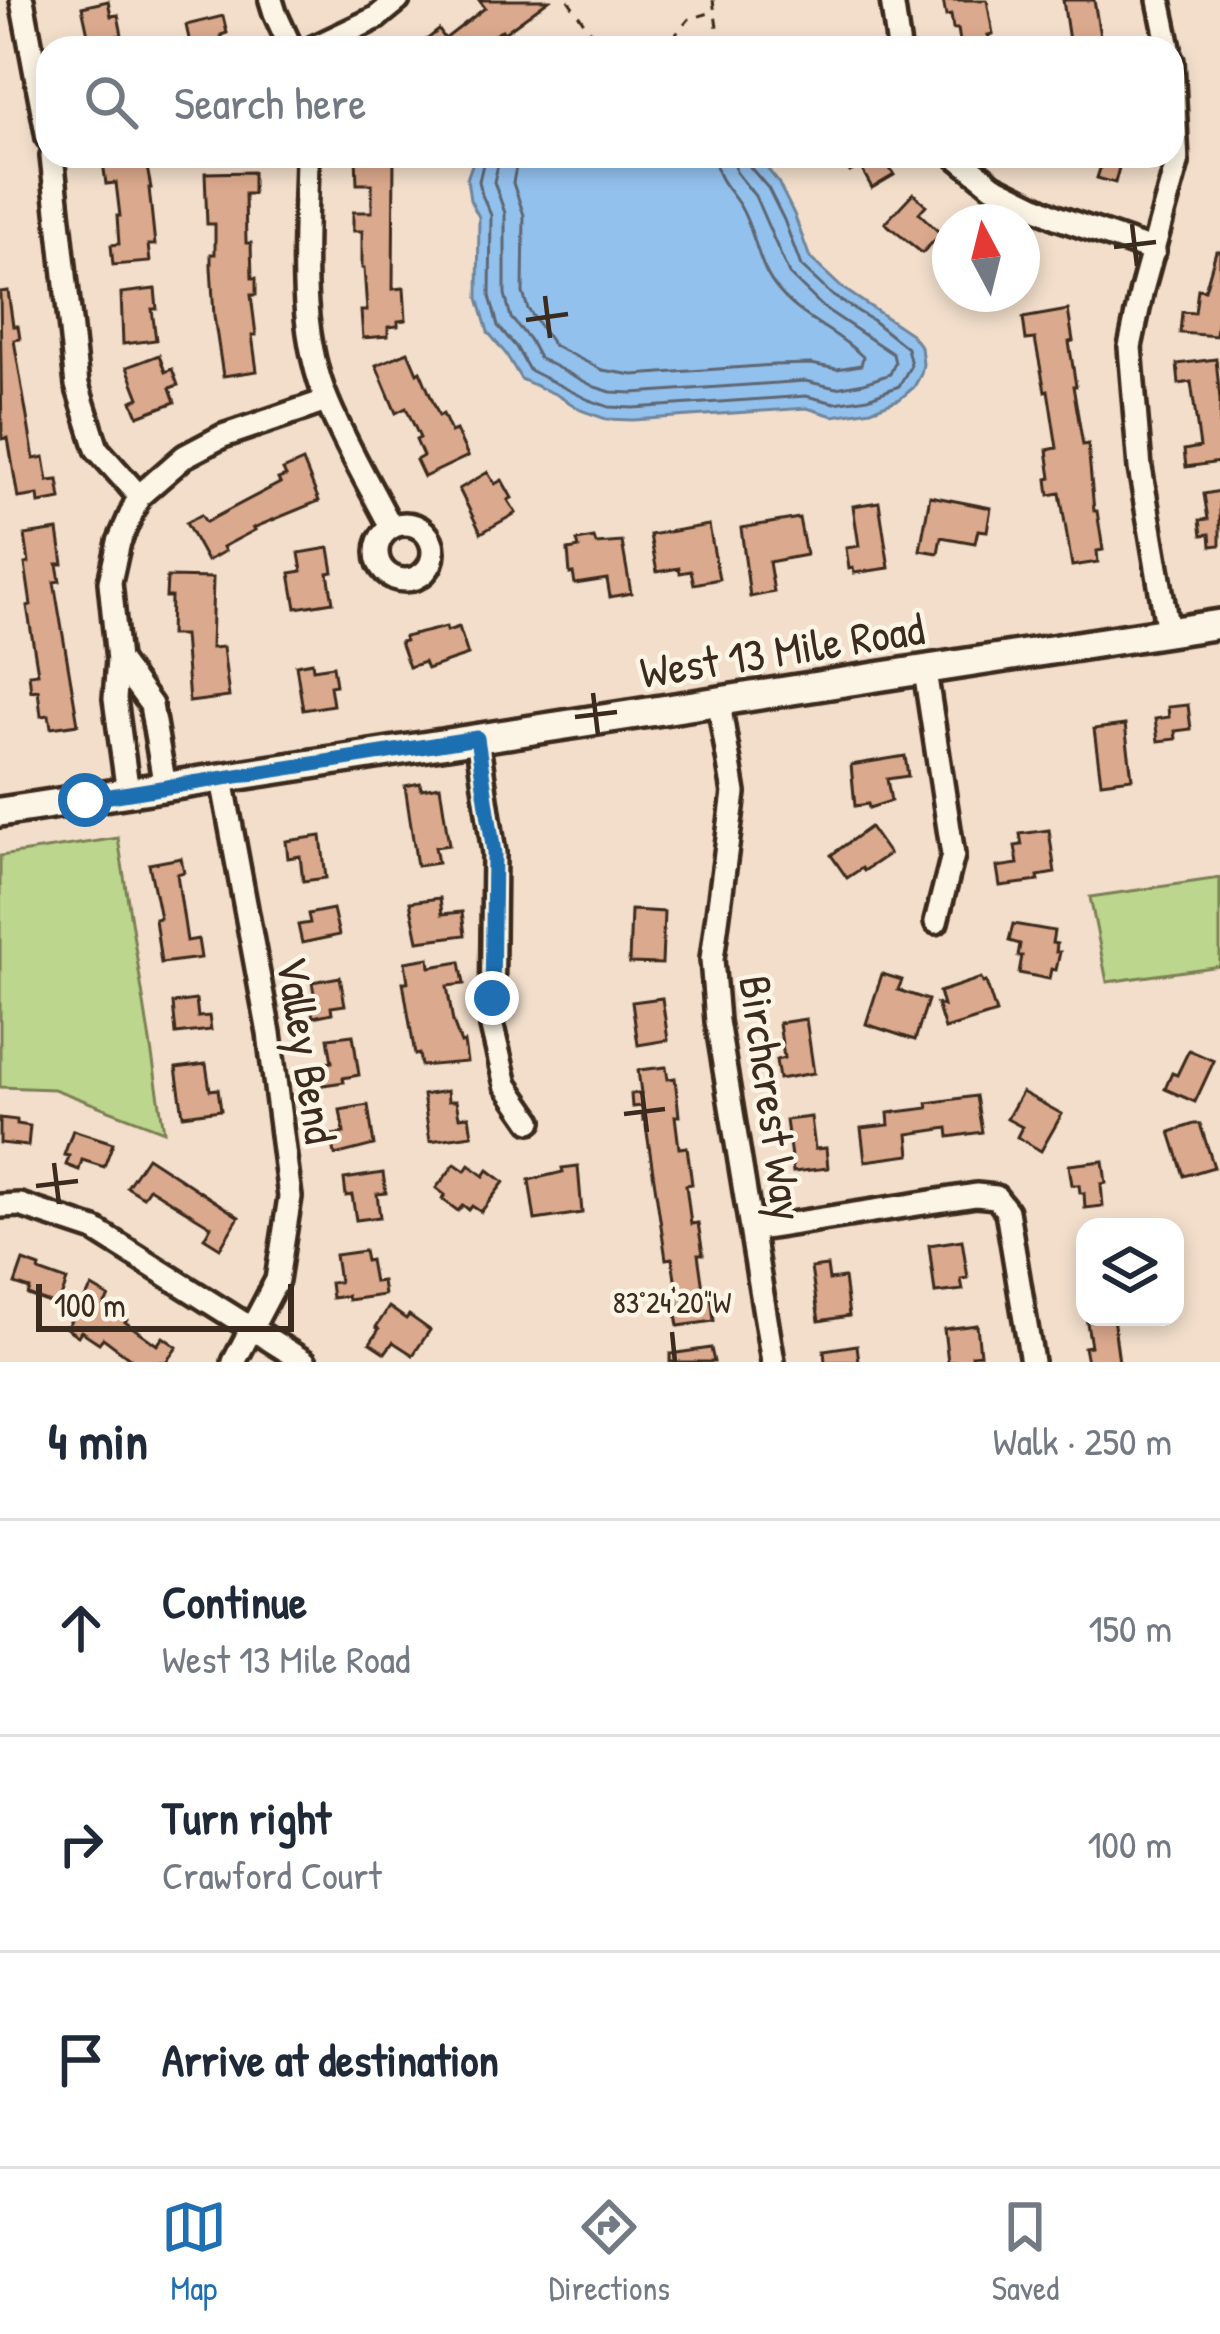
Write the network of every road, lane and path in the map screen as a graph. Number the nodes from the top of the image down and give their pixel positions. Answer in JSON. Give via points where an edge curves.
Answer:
{"nodes":[{"id":1,"x":22,"y":0,"type":"edge"},
{"id":2,"x":271,"y":0,"type":"edge"},
{"id":3,"x":398,"y":0,"type":"edge"},
{"id":4,"x":568,"y":0,"type":"edge"},
{"id":5,"x":712,"y":0,"type":"edge"},
{"id":6,"x":892,"y":0,"type":"edge"},
{"id":7,"x":1159,"y":0,"type":"edge"},
{"id":8,"x":713,"y":12,"type":"junction"},
{"id":9,"x":286,"y":36,"type":"edge"},
{"id":10,"x":338,"y":36,"type":"edge"},
{"id":11,"x":594,"y":36,"type":"edge"},
{"id":12,"x":675,"y":36,"type":"edge"},
{"id":13,"x":718,"y":36,"type":"edge"},
{"id":14,"x":897,"y":36,"type":"edge"},
{"id":15,"x":1166,"y":36,"type":"edge"},
{"id":16,"x":36,"y":74,"type":"edge"},
{"id":17,"x":53,"y":168,"type":"edge"},
{"id":18,"x":307,"y":168,"type":"edge"},
{"id":19,"x":971,"y":168,"type":"edge"},
{"id":20,"x":1177,"y":168,"type":"edge"},
{"id":21,"x":1154,"y":251,"type":"junction"},
{"id":22,"x":326,"y":401,"type":"junction"},
{"id":23,"x":139,"y":496,"type":"junction"},
{"id":24,"x":391,"y":527,"type":"dead end"},
{"id":25,"x":1220,"y":624,"type":"edge"},
{"id":26,"x":1168,"y":632,"type":"junction"},
{"id":27,"x":118,"y":660,"type":"junction"},
{"id":28,"x":925,"y":671,"type":"junction"},
{"id":29,"x":719,"y":703,"type":"junction"},
{"id":30,"x":477,"y":738,"type":"junction"},
{"id":31,"x":222,"y":779,"type":"junction"},
{"id":32,"x":165,"y":788,"type":"junction"},
{"id":33,"x":128,"y":793,"type":"junction"},
{"id":34,"x":0,"y":812,"type":"edge"},
{"id":35,"x":936,"y":922,"type":"dead end"},
{"id":36,"x":532,"y":1121,"type":"dead end"},
{"id":37,"x":0,"y":1206,"type":"edge"},
{"id":38,"x":752,"y":1230,"type":"junction"},
{"id":39,"x":252,"y":1328,"type":"junction"},
{"id":40,"x":234,"y":1362,"type":"edge"},
{"id":41,"x":305,"y":1362,"type":"edge"},
{"id":42,"x":773,"y":1362,"type":"edge"},
{"id":43,"x":1032,"y":1362,"type":"edge"}],
"edges":[{"from":1,"to":16,"type":"street"},
{"from":2,"to":9,"type":"street"},
{"from":3,"to":10,"type":"street"},
{"from":4,"to":11,"type":"path"},
{"from":5,"to":8,"type":"path"},
{"from":6,"to":14,"type":"street"},
{"from":7,"to":15,"type":"street"},
{"from":8,"to":12,"type":"path","via":[[689,19]]},
{"from":8,"to":13,"type":"path"},
{"from":17,"to":23,"type":"street","via":[[77,385],[97,449]]},
{"from":18,"to":22,"type":"street","via":[[304,278]]},
{"from":19,"to":21,"type":"street","via":[[1056,217]]},
{"from":20,"to":21,"type":"street"},
{"from":21,"to":26,"type":"street","via":[[1130,347],[1140,468]]},
{"from":22,"to":23,"type":"street","via":[[223,436],[184,456]]},
{"from":22,"to":24,"type":"street"},
{"from":23,"to":27,"type":"street","via":[[110,582]]},
{"from":25,"to":26,"type":"street","name":"West 13 Mile Road"},
{"from":26,"to":28,"type":"street","name":"West 13 Mile Road"},
{"from":27,"to":32,"type":"street","via":[[152,705]]},
{"from":27,"to":33,"type":"street"},
{"from":28,"to":29,"type":"street","name":"West 13 Mile Road"},
{"from":28,"to":35,"type":"street","via":[[952,855]]},
{"from":29,"to":30,"type":"street","name":"West 13 Mile Road"},
{"from":29,"to":38,"type":"street","name":"Birchcrest Way","via":[[734,793],[712,959]]},
{"from":30,"to":31,"type":"street","name":"West 13 Mile Road"},
{"from":30,"to":36,"type":"street","via":[[494,853],[492,1027],[506,1085]]},
{"from":31,"to":32,"type":"street","name":"West 13 Mile Road"},
{"from":31,"to":39,"type":"street","name":"Valley Bend","via":[[290,1197],[277,1280]]},
{"from":32,"to":33,"type":"street","name":"West 13 Mile Road"},
{"from":33,"to":34,"type":"street","name":"West 13 Mile Road"},
{"from":37,"to":39,"type":"street","via":[[95,1230]]},
{"from":38,"to":42,"type":"street","name":"Birchcrest Way"},
{"from":38,"to":43,"type":"street","via":[[996,1197],[1007,1210]]},
{"from":39,"to":40,"type":"street","name":"Valley Bend"},
{"from":39,"to":41,"type":"street"}]}
